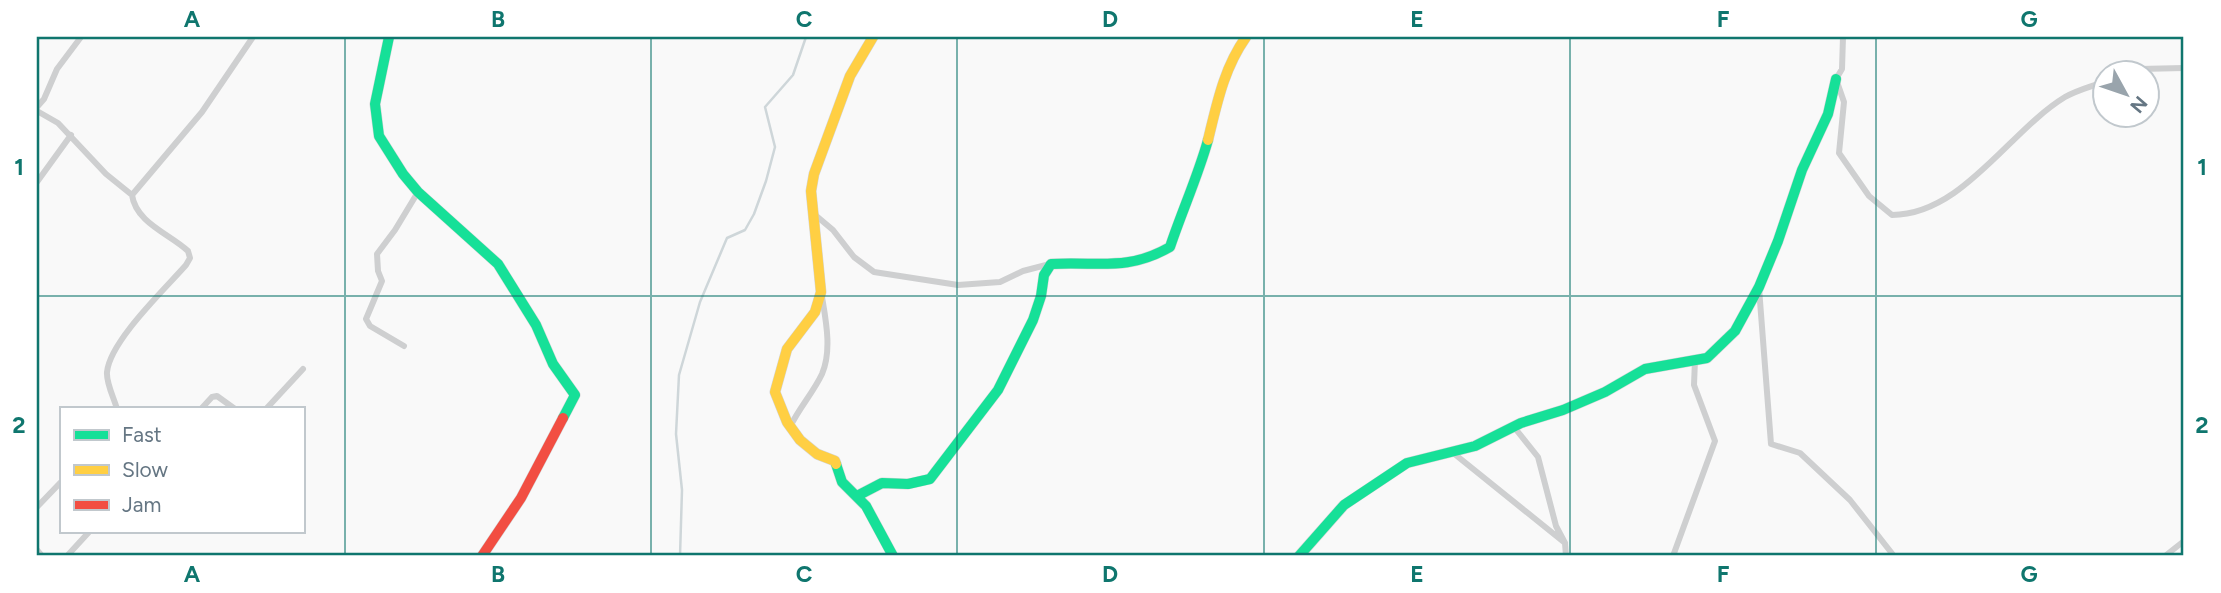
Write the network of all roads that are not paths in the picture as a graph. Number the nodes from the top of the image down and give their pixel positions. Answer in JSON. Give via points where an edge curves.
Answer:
{"nodes":[{"id":1,"x":81,"y":37,"type":"edge"},
{"id":2,"x":253,"y":37,"type":"edge"},
{"id":3,"x":390,"y":37,"type":"edge"},
{"id":4,"x":873,"y":37,"type":"edge"},
{"id":5,"x":1246,"y":37,"type":"edge"},
{"id":6,"x":1843,"y":37,"type":"edge"},
{"id":7,"x":2162,"y":68,"type":"edge"},
{"id":8,"x":2184,"y":68,"type":"edge"},
{"id":9,"x":1836,"y":79,"type":"junction"},
{"id":10,"x":2092,"y":87,"type":"edge"},
{"id":11,"x":37,"y":109,"type":"edge"},
{"id":12,"x":71,"y":135,"type":"junction"},
{"id":13,"x":37,"y":182,"type":"edge"},
{"id":14,"x":418,"y":192,"type":"junction"},
{"id":15,"x":132,"y":195,"type":"junction"},
{"id":16,"x":814,"y":214,"type":"junction"},
{"id":17,"x":1051,"y":264,"type":"junction"},
{"id":18,"x":1759,"y":287,"type":"junction"},
{"id":19,"x":821,"y":292,"type":"junction"},
{"id":20,"x":404,"y":346,"type":"dead end"},
{"id":21,"x":1707,"y":358,"type":"junction"},
{"id":22,"x":303,"y":369,"type":"dead end"},
{"id":23,"x":116,"y":407,"type":"edge"},
{"id":24,"x":203,"y":407,"type":"edge"},
{"id":25,"x":232,"y":407,"type":"edge"},
{"id":26,"x":268,"y":407,"type":"edge"},
{"id":27,"x":790,"y":427,"type":"junction"},
{"id":28,"x":1514,"y":427,"type":"junction"},
{"id":29,"x":1451,"y":452,"type":"junction"},
{"id":30,"x":60,"y":483,"type":"edge"},
{"id":31,"x":857,"y":496,"type":"junction"},
{"id":32,"x":37,"y":507,"type":"edge"},
{"id":33,"x":87,"y":534,"type":"edge"},
{"id":34,"x":2184,"y":541,"type":"edge"},
{"id":35,"x":1565,"y":543,"type":"junction"},
{"id":36,"x":37,"y":550,"type":"edge"},
{"id":37,"x":42,"y":556,"type":"edge"},
{"id":38,"x":67,"y":556,"type":"edge"},
{"id":39,"x":482,"y":556,"type":"edge"},
{"id":40,"x":893,"y":556,"type":"edge"},
{"id":41,"x":1299,"y":556,"type":"edge"},
{"id":42,"x":1566,"y":556,"type":"edge"},
{"id":43,"x":1673,"y":556,"type":"edge"},
{"id":44,"x":1894,"y":556,"type":"edge"},
{"id":45,"x":2165,"y":556,"type":"edge"}],
"edges":[{"from":1,"to":11,"type":"street","via":[[57,69]]},
{"from":2,"to":15,"type":"street","via":[[202,112]]},
{"from":3,"to":14,"type":"street","via":[[375,104],[379,136]]},
{"from":4,"to":16,"type":"street","via":[[850,76],[814,174],[810,191]]},
{"from":5,"to":17,"type":"street","via":[[1223,78],[1201,166],[1170,247],[1149,260],[1115,265]]},
{"from":6,"to":9,"type":"street","via":[[1842,69]]},
{"from":7,"to":8,"type":"street"},
{"from":9,"to":10,"type":"street","via":[[1844,102],[1839,153],[1869,196],[1892,215],[1908,215],[1947,199],[2066,96]]},
{"from":9,"to":18,"type":"street","via":[[1828,114]]},
{"from":11,"to":12,"type":"street"},
{"from":12,"to":13,"type":"street"},
{"from":12,"to":15,"type":"street"},
{"from":14,"to":20,"type":"street","via":[[377,254],[382,281],[366,319]]},
{"from":14,"to":39,"type":"street","via":[[498,264],[575,395],[526,487]]},
{"from":15,"to":23,"type":"street","via":[[134,206],[188,251],[190,258],[132,325],[112,357],[107,373]]},
{"from":16,"to":17,"type":"street","via":[[874,272],[958,285],[1000,282]]},
{"from":16,"to":19,"type":"street"},
{"from":17,"to":31,"type":"street","via":[[1033,320],[992,400],[946,461],[930,479],[883,483]]},
{"from":18,"to":21,"type":"street","via":[[1735,331]]},
{"from":18,"to":44,"type":"street","via":[[1771,444],[1800,453],[1850,500]]},
{"from":19,"to":27,"type":"street","via":[[826,324],[822,373]]},
{"from":19,"to":27,"type":"street","via":[[815,312],[787,349],[780,368],[775,392]]},
{"from":21,"to":28,"type":"street","via":[[1645,369],[1576,405]]},
{"from":21,"to":43,"type":"street","via":[[1693,361],[1694,385],[1715,441]]},
{"from":22,"to":26,"type":"street"},
{"from":24,"to":25,"type":"street","via":[[217,396]]},
{"from":27,"to":31,"type":"street","via":[[817,454],[835,461],[842,482]]},
{"from":28,"to":29,"type":"street"},
{"from":28,"to":35,"type":"street","via":[[1538,457]]},
{"from":29,"to":35,"type":"street"},
{"from":29,"to":41,"type":"street","via":[[1407,463],[1344,505]]},
{"from":30,"to":32,"type":"street"},
{"from":31,"to":40,"type":"street"},
{"from":33,"to":38,"type":"street"},
{"from":34,"to":45,"type":"street"},
{"from":35,"to":42,"type":"street"},
{"from":36,"to":37,"type":"street"}]}
